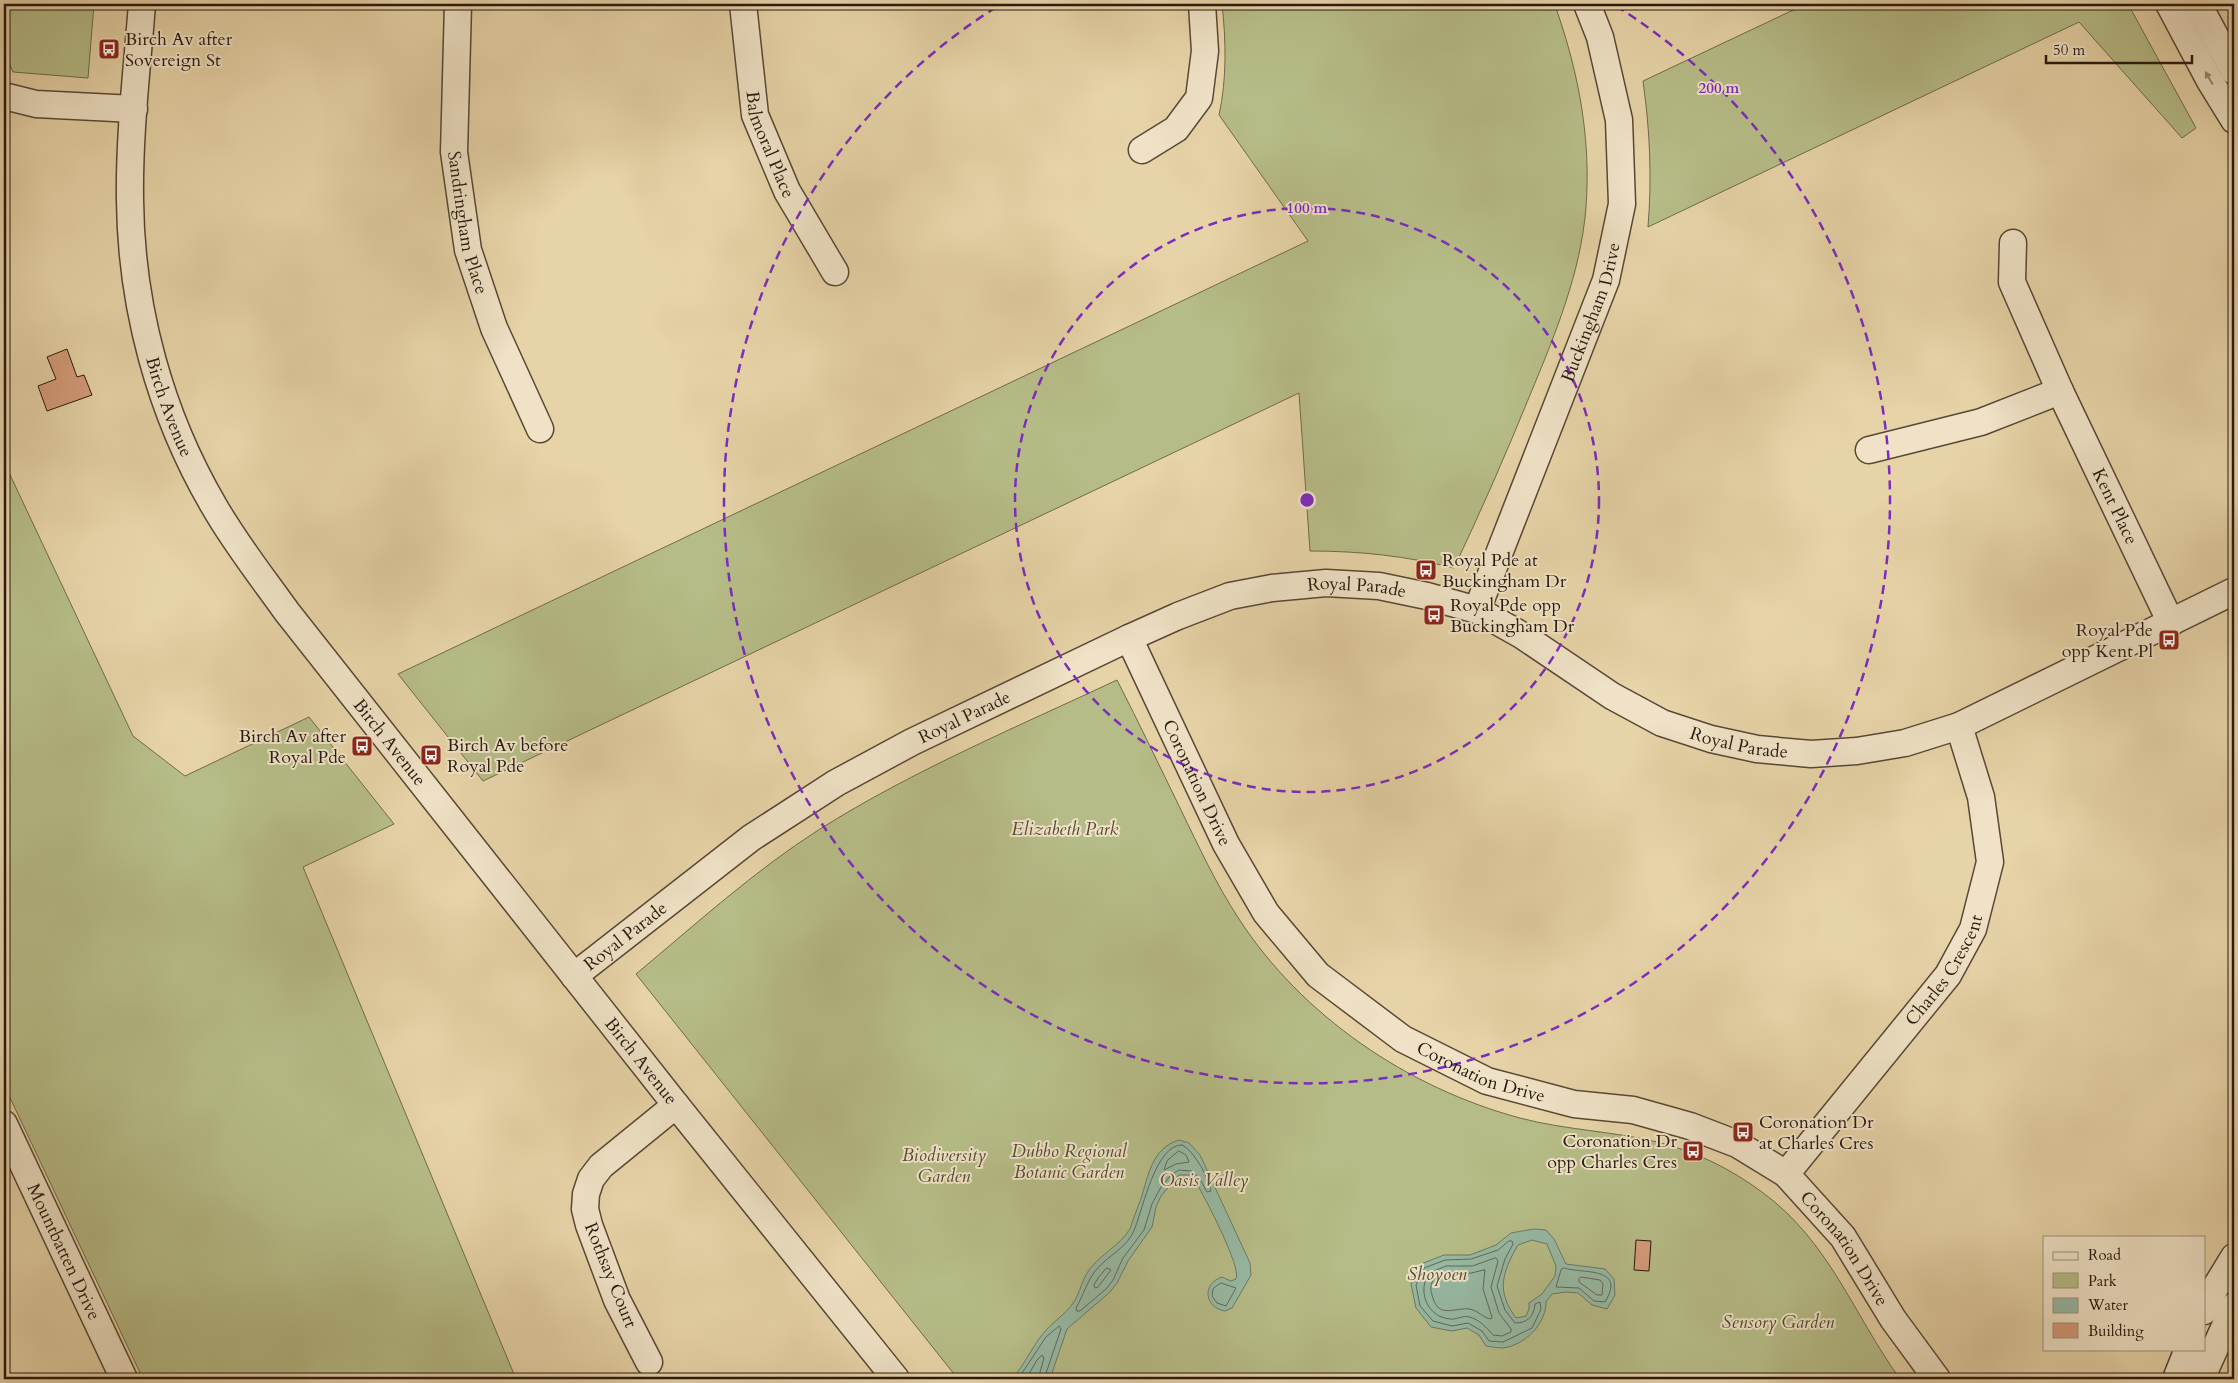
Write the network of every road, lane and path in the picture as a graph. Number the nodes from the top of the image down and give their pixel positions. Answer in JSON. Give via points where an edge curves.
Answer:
{"nodes":[{"id":1,"x":142,"y":4,"type":"edge"},
{"id":2,"x":458,"y":4,"type":"edge"},
{"id":3,"x":743,"y":4,"type":"edge"},
{"id":4,"x":1202,"y":4,"type":"edge"},
{"id":5,"x":1587,"y":4,"type":"edge"},
{"id":6,"x":2169,"y":4,"type":"edge"},
{"id":7,"x":2198,"y":4,"type":"edge"},
{"id":8,"x":2234,"y":72,"type":"edge"},
{"id":9,"x":4,"y":96,"type":"edge"},
{"id":10,"x":134,"y":109,"type":"junction"},
{"id":11,"x":2234,"y":120,"type":"edge"},
{"id":12,"x":1142,"y":150,"type":"dead end"},
{"id":13,"x":2013,"y":242,"type":"dead end"},
{"id":14,"x":835,"y":272,"type":"dead end"},
{"id":15,"x":2060,"y":391,"type":"junction"},
{"id":16,"x":540,"y":430,"type":"dead end"},
{"id":17,"x":1869,"y":450,"type":"dead end"},
{"id":18,"x":2234,"y":592,"type":"edge"},
{"id":19,"x":1477,"y":610,"type":"junction"},
{"id":20,"x":2171,"y":623,"type":"junction"},
{"id":21,"x":1129,"y":638,"type":"junction"},
{"id":22,"x":1959,"y":726,"type":"junction"},
{"id":23,"x":574,"y":976,"type":"junction"},
{"id":24,"x":676,"y":1105,"type":"junction"},
{"id":25,"x":4,"y":1124,"type":"edge"},
{"id":26,"x":1786,"y":1174,"type":"junction"},
{"id":27,"x":2234,"y":1257,"type":"edge"},
{"id":28,"x":2206,"y":1306,"type":"edge"},
{"id":29,"x":2234,"y":1306,"type":"edge"},
{"id":30,"x":2188,"y":1350,"type":"edge"},
{"id":31,"x":649,"y":1362,"type":"dead end"},
{"id":32,"x":124,"y":1379,"type":"edge"},
{"id":33,"x":896,"y":1379,"type":"edge"},
{"id":34,"x":1937,"y":1379,"type":"edge"},
{"id":35,"x":2176,"y":1379,"type":"edge"},
{"id":36,"x":2201,"y":1379,"type":"edge"}],
"edges":[{"from":1,"to":10,"type":"street","name":"Birch Avenue"},
{"from":2,"to":16,"type":"street","name":"Sandringham Place","via":[[454,152],[468,250],[494,328]]},
{"from":3,"to":14,"type":"street","name":"Balmoral Place","via":[[755,114],[787,191]]},
{"from":4,"to":12,"type":"street","via":[[1205,51],[1199,98],[1176,129]]},
{"from":5,"to":19,"type":"street","name":"Buckingham Drive","via":[[1600,37],[1619,120],[1622,204],[1606,280]]},
{"from":11,"to":6,"type":"street","one_way":true},
{"from":7,"to":8,"type":"street"},
{"from":9,"to":10,"type":"street","via":[[36,104]]},
{"from":10,"to":23,"type":"street","name":"Birch Avenue","via":[[130,200],[133,261],[146,336],[162,391],[185,451],[214,506],[248,559]]},
{"from":13,"to":15,"type":"street","name":"Kent Place","via":[[2012,282]]},
{"from":15,"to":17,"type":"street","via":[[1982,422]]},
{"from":15,"to":20,"type":"street","name":"Kent Place"},
{"from":18,"to":20,"type":"street","name":"Royal Parade"},
{"from":19,"to":21,"type":"street","name":"Royal Parade","via":[[1379,586],[1326,583],[1230,596]]},
{"from":19,"to":22,"type":"street","name":"Royal Parade","via":[[1612,696],[1662,723],[1711,740],[1784,752],[1857,752]]},
{"from":20,"to":22,"type":"street","name":"Royal Parade"},
{"from":21,"to":23,"type":"street","name":"Royal Parade","via":[[905,746],[811,798],[751,838]]},
{"from":21,"to":26,"type":"street","name":"Coronation Drive","via":[[1226,844],[1266,913],[1318,975],[1403,1039],[1487,1081],[1574,1104],[1633,1110],[1690,1126],[1737,1144]]},
{"from":22,"to":26,"type":"street","name":"Charles Crescent","via":[[1982,797],[1990,862],[1973,929],[1948,975]]},
{"from":23,"to":24,"type":"street","name":"Birch Avenue"},
{"from":24,"to":31,"type":"street","name":"Rothsay Court","via":[[600,1166],[586,1194],[589,1226],[617,1300]]},
{"from":24,"to":33,"type":"street","name":"Birch Avenue"},
{"from":25,"to":32,"type":"street","name":"Mountbatten Drive"},
{"from":26,"to":34,"type":"street","name":"Coronation Drive","via":[[1844,1237],[1893,1319]]},
{"from":27,"to":28,"type":"street"},
{"from":29,"to":36,"type":"street"},
{"from":30,"to":35,"type":"street"}]}
